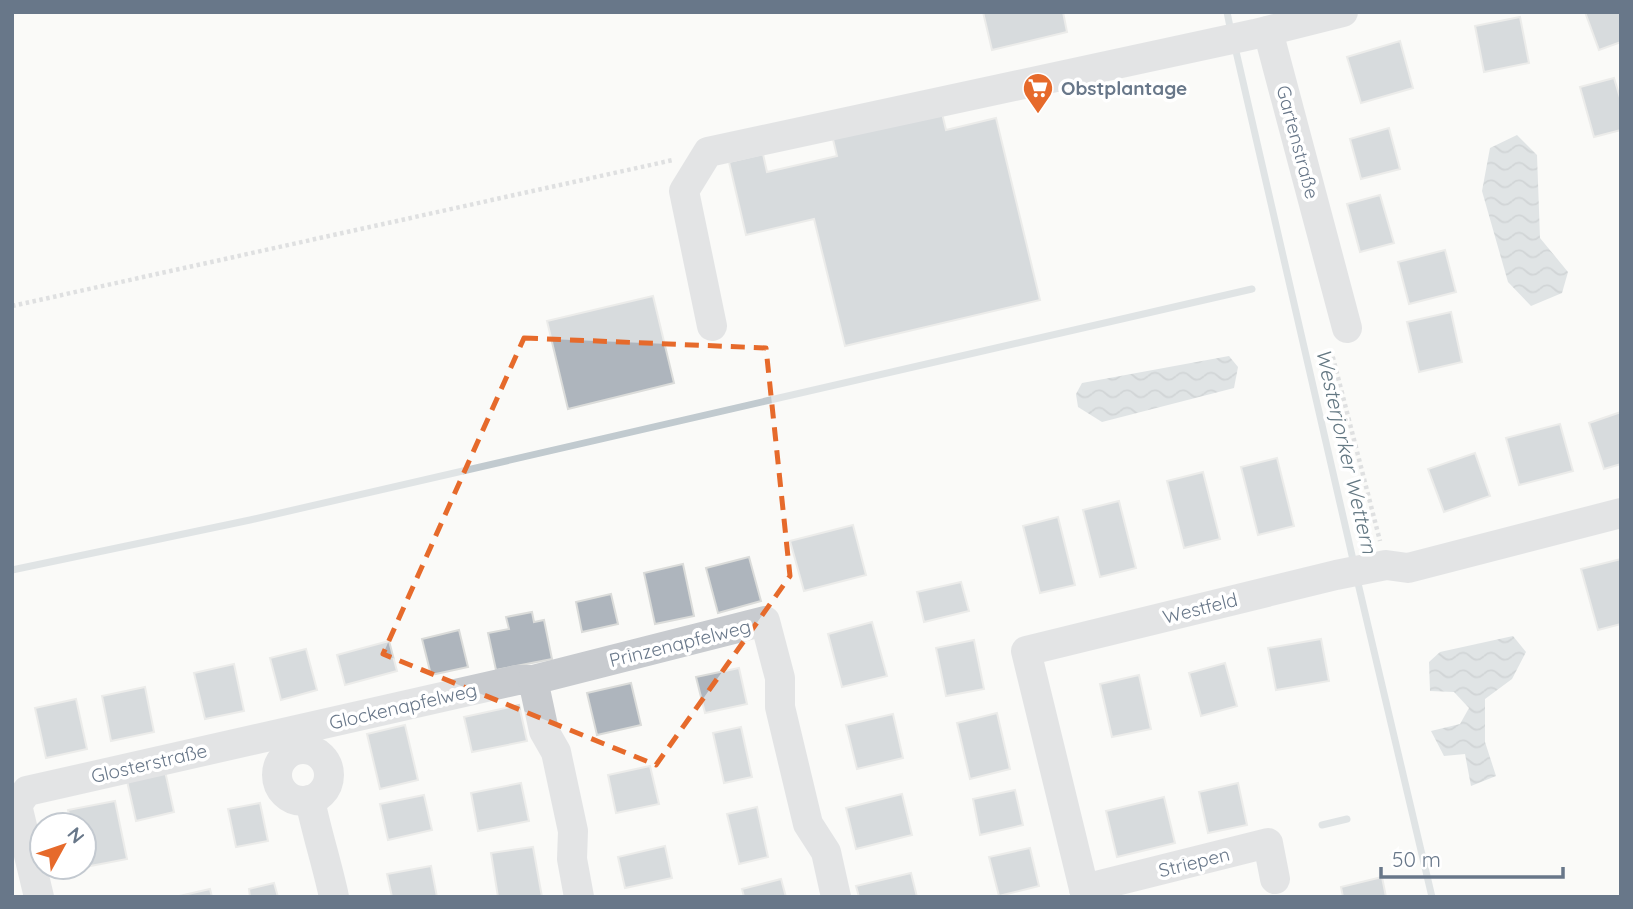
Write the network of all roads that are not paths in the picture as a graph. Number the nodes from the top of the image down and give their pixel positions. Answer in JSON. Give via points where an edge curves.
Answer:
{"nodes":[{"id":1,"x":1343,"y":12,"type":"edge"},
{"id":2,"x":1261,"y":33,"type":"junction"},
{"id":3,"x":712,"y":326,"type":"dead end"},
{"id":4,"x":1347,"y":328,"type":"dead end"},
{"id":5,"x":1621,"y":513,"type":"edge"},
{"id":6,"x":533,"y":680,"type":"junction"},
{"id":7,"x":295,"y":740,"type":"junction"},
{"id":8,"x":14,"y":806,"type":"edge"},
{"id":9,"x":1275,"y":879,"type":"dead end"},
{"id":10,"x":1085,"y":893,"type":"edge"},
{"id":11,"x":39,"y":897,"type":"edge"},
{"id":12,"x":334,"y":897,"type":"edge"},
{"id":13,"x":579,"y":897,"type":"edge"},
{"id":14,"x":836,"y":897,"type":"edge"}],
"edges":[{"from":1,"to":2,"type":"street"},
{"from":2,"to":3,"type":"street","via":[[708,152],[684,191]]},
{"from":2,"to":4,"type":"street","name":"Gartenstraße"},
{"from":5,"to":10,"type":"street","name":"Westfeld","via":[[1408,568],[1386,565],[1336,575],[1026,651]]},
{"from":6,"to":7,"type":"street","name":"Glockenapfelweg","via":[[517,680]]},
{"from":6,"to":13,"type":"street","via":[[544,732],[556,752],[573,831],[572,859]]},
{"from":6,"to":14,"type":"street","name":"Prinzenapfelweg","via":[[765,621],[780,678],[779,706],[808,824],[826,852]]},
{"from":7,"to":8,"type":"street","name":"Glosterstraße","via":[[27,791]]},
{"from":7,"to":12,"type":"street","via":[[281,761],[278,781],[290,797],[310,800]]},
{"from":8,"to":11,"type":"street"},
{"from":9,"to":10,"type":"street","name":"Striepen","via":[[1268,843]]}]}
